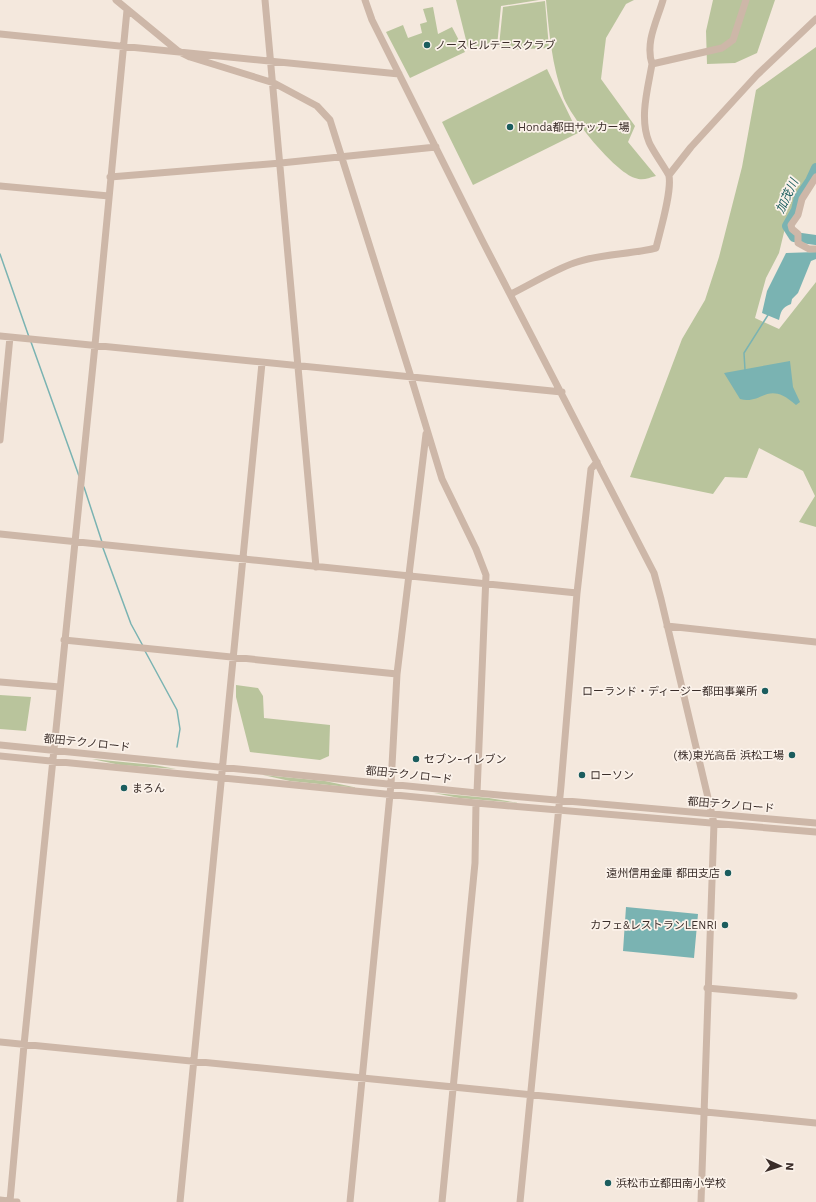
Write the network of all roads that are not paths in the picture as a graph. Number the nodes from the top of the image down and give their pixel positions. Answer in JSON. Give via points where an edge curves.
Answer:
{"nodes":[{"id":1,"x":116,"y":0,"type":"edge"},
{"id":2,"x":266,"y":0,"type":"edge"},
{"id":3,"x":365,"y":0,"type":"edge"},
{"id":4,"x":663,"y":0,"type":"edge"},
{"id":5,"x":746,"y":0,"type":"edge"},
{"id":6,"x":127,"y":10,"type":"junction"},
{"id":7,"x":816,"y":19,"type":"edge"},
{"id":8,"x":0,"y":34,"type":"edge"},
{"id":9,"x":124,"y":46,"type":"junction"},
{"id":10,"x":178,"y":51,"type":"junction"},
{"id":11,"x":272,"y":61,"type":"junction"},
{"id":12,"x":652,"y":64,"type":"junction"},
{"id":13,"x":399,"y":74,"type":"junction"},
{"id":14,"x":274,"y":83,"type":"junction"},
{"id":15,"x":436,"y":147,"type":"junction"},
{"id":16,"x":342,"y":157,"type":"junction"},
{"id":17,"x":281,"y":163,"type":"junction"},
{"id":18,"x":669,"y":175,"type":"junction"},
{"id":19,"x":110,"y":177,"type":"junction"},
{"id":20,"x":816,"y":177,"type":"edge"},
{"id":21,"x":0,"y":186,"type":"edge"},
{"id":22,"x":108,"y":196,"type":"junction"},
{"id":23,"x":816,"y":249,"type":"edge"},
{"id":24,"x":511,"y":294,"type":"junction"},
{"id":25,"x":0,"y":336,"type":"edge"},
{"id":26,"x":10,"y":337,"type":"junction"},
{"id":27,"x":95,"y":345,"type":"junction"},
{"id":28,"x":262,"y":363,"type":"junction"},
{"id":29,"x":299,"y":366,"type":"junction"},
{"id":30,"x":411,"y":377,"type":"junction"},
{"id":31,"x":562,"y":392,"type":"junction"},
{"id":32,"x":427,"y":430,"type":"junction"},
{"id":33,"x":0,"y":440,"type":"edge"},
{"id":34,"x":598,"y":462,"type":"junction"},
{"id":35,"x":0,"y":534,"type":"edge"},
{"id":36,"x":74,"y":543,"type":"junction"},
{"id":37,"x":243,"y":560,"type":"junction"},
{"id":38,"x":316,"y":567,"type":"junction"},
{"id":39,"x":409,"y":576,"type":"junction"},
{"id":40,"x":486,"y":584,"type":"junction"},
{"id":41,"x":577,"y":593,"type":"junction"},
{"id":42,"x":667,"y":626,"type":"junction"},
{"id":43,"x":64,"y":640,"type":"junction"},
{"id":44,"x":816,"y":642,"type":"edge"},
{"id":45,"x":234,"y":657,"type":"junction"},
{"id":46,"x":397,"y":674,"type":"junction"},
{"id":47,"x":0,"y":682,"type":"edge"},
{"id":48,"x":60,"y":687,"type":"junction"},
{"id":49,"x":0,"y":745,"type":"edge"},
{"id":50,"x":53,"y":750,"type":"junction"},
{"id":51,"x":0,"y":756,"type":"edge"},
{"id":52,"x":52,"y":760,"type":"junction"},
{"id":53,"x":223,"y":767,"type":"junction"},
{"id":54,"x":222,"y":776,"type":"junction"},
{"id":55,"x":391,"y":784,"type":"junction"},
{"id":56,"x":477,"y":793,"type":"junction"},
{"id":57,"x":390,"y":794,"type":"junction"},
{"id":58,"x":560,"y":801,"type":"junction"},
{"id":59,"x":476,"y":803,"type":"junction"},
{"id":60,"x":559,"y":809,"type":"junction"},
{"id":61,"x":711,"y":814,"type":"junction"},
{"id":62,"x":714,"y":823,"type":"junction"},
{"id":63,"x":816,"y":823,"type":"edge"},
{"id":64,"x":816,"y":832,"type":"edge"},
{"id":65,"x":707,"y":988,"type":"junction"},
{"id":66,"x":794,"y":996,"type":"dead end"},
{"id":67,"x":0,"y":1042,"type":"edge"},
{"id":68,"x":24,"y":1045,"type":"junction"},
{"id":69,"x":195,"y":1062,"type":"junction"},
{"id":70,"x":362,"y":1078,"type":"junction"},
{"id":71,"x":453,"y":1087,"type":"junction"},
{"id":72,"x":531,"y":1094,"type":"junction"},
{"id":73,"x":704,"y":1112,"type":"junction"},
{"id":74,"x":816,"y":1123,"type":"edge"},
{"id":75,"x":0,"y":1200,"type":"edge"},
{"id":76,"x":14,"y":1202,"type":"edge"},
{"id":77,"x":180,"y":1202,"type":"edge"},
{"id":78,"x":350,"y":1202,"type":"edge"},
{"id":79,"x":442,"y":1202,"type":"edge"},
{"id":80,"x":520,"y":1202,"type":"edge"},
{"id":81,"x":701,"y":1202,"type":"edge"}],
"edges":[{"from":1,"to":6,"type":"street"},
{"from":2,"to":11,"type":"street"},
{"from":3,"to":13,"type":"street"},
{"from":4,"to":12,"type":"street","via":[[651,35],[648,53]]},
{"from":5,"to":12,"type":"street","via":[[733,40],[722,48]]},
{"from":6,"to":9,"type":"street"},
{"from":6,"to":10,"type":"street"},
{"from":7,"to":18,"type":"street","via":[[757,75]]},
{"from":8,"to":9,"type":"street"},
{"from":9,"to":10,"type":"street"},
{"from":9,"to":19,"type":"street"},
{"from":10,"to":11,"type":"street"},
{"from":10,"to":14,"type":"street"},
{"from":11,"to":13,"type":"street"},
{"from":11,"to":14,"type":"street"},
{"from":12,"to":18,"type":"street","via":[[646,99],[645,121],[648,141],[658,161]]},
{"from":13,"to":15,"type":"street"},
{"from":14,"to":16,"type":"street","via":[[317,106],[330,120]]},
{"from":14,"to":17,"type":"street"},
{"from":15,"to":16,"type":"street"},
{"from":15,"to":24,"type":"street"},
{"from":16,"to":17,"type":"street"},
{"from":16,"to":30,"type":"street"},
{"from":17,"to":19,"type":"street"},
{"from":17,"to":29,"type":"street"},
{"from":18,"to":24,"type":"street","via":[[668,194],[656,248],[629,254],[611,254],[574,263]]},
{"from":19,"to":22,"type":"street"},
{"from":20,"to":23,"type":"street","via":[[802,199],[798,215],[791,225],[798,234],[798,243],[809,249]]},
{"from":21,"to":22,"type":"street"},
{"from":22,"to":27,"type":"street"},
{"from":24,"to":31,"type":"street"},
{"from":25,"to":26,"type":"street"},
{"from":26,"to":27,"type":"street"},
{"from":26,"to":33,"type":"street"},
{"from":27,"to":28,"type":"street"},
{"from":27,"to":36,"type":"street"},
{"from":28,"to":29,"type":"street"},
{"from":28,"to":37,"type":"street"},
{"from":29,"to":30,"type":"street"},
{"from":29,"to":38,"type":"street"},
{"from":30,"to":31,"type":"street"},
{"from":30,"to":32,"type":"street"},
{"from":31,"to":34,"type":"street"},
{"from":32,"to":39,"type":"street"},
{"from":32,"to":40,"type":"street","via":[[442,479],[484,566]]},
{"from":34,"to":41,"type":"street","via":[[591,469]]},
{"from":34,"to":42,"type":"street","via":[[654,573]]},
{"from":35,"to":36,"type":"street"},
{"from":36,"to":37,"type":"street"},
{"from":36,"to":43,"type":"street"},
{"from":37,"to":38,"type":"street"},
{"from":37,"to":45,"type":"street"},
{"from":38,"to":39,"type":"street"},
{"from":39,"to":40,"type":"street"},
{"from":39,"to":46,"type":"street"},
{"from":40,"to":41,"type":"street"},
{"from":40,"to":56,"type":"street"},
{"from":41,"to":58,"type":"street"},
{"from":42,"to":44,"type":"street"},
{"from":42,"to":61,"type":"street"},
{"from":43,"to":45,"type":"street"},
{"from":43,"to":48,"type":"street"},
{"from":45,"to":46,"type":"street"},
{"from":45,"to":53,"type":"street"},
{"from":46,"to":55,"type":"street"},
{"from":47,"to":48,"type":"street"},
{"from":48,"to":50,"type":"street"},
{"from":49,"to":50,"type":"street","name":"都田テクノロード"},
{"from":50,"to":52,"type":"street"},
{"from":50,"to":53,"type":"street","name":"都田テクノロード"},
{"from":51,"to":52,"type":"street","name":"都田テクノロード"},
{"from":52,"to":54,"type":"street","name":"都田テクノロード"},
{"from":52,"to":68,"type":"street"},
{"from":53,"to":54,"type":"street"},
{"from":53,"to":55,"type":"street","name":"都田テクノロード"},
{"from":54,"to":57,"type":"street","name":"都田テクノロード"},
{"from":54,"to":69,"type":"street"},
{"from":55,"to":56,"type":"street","name":"都田テクノロード"},
{"from":55,"to":57,"type":"street"},
{"from":56,"to":58,"type":"street","name":"都田テクノロード"},
{"from":57,"to":59,"type":"street","name":"都田テクノロード"},
{"from":57,"to":70,"type":"street"},
{"from":58,"to":60,"type":"street"},
{"from":58,"to":61,"type":"street","name":"都田テクノロード"},
{"from":59,"to":60,"type":"street","name":"都田テクノロード"},
{"from":59,"to":71,"type":"street","via":[[474,863]]},
{"from":60,"to":62,"type":"street","name":"都田テクノロード"},
{"from":60,"to":72,"type":"street"},
{"from":61,"to":62,"type":"street"},
{"from":61,"to":63,"type":"street","name":"都田テクノロード"},
{"from":62,"to":64,"type":"street","name":"都田テクノロード"},
{"from":62,"to":65,"type":"street"},
{"from":65,"to":66,"type":"street"},
{"from":65,"to":73,"type":"street"},
{"from":67,"to":68,"type":"street"},
{"from":68,"to":69,"type":"street"},
{"from":68,"to":76,"type":"street"},
{"from":69,"to":70,"type":"street"},
{"from":69,"to":77,"type":"street"},
{"from":70,"to":71,"type":"street"},
{"from":70,"to":78,"type":"street"},
{"from":71,"to":72,"type":"street"},
{"from":71,"to":79,"type":"street"},
{"from":72,"to":73,"type":"street"},
{"from":72,"to":80,"type":"street"},
{"from":73,"to":74,"type":"street"},
{"from":73,"to":81,"type":"street"},
{"from":75,"to":76,"type":"street"}]}
